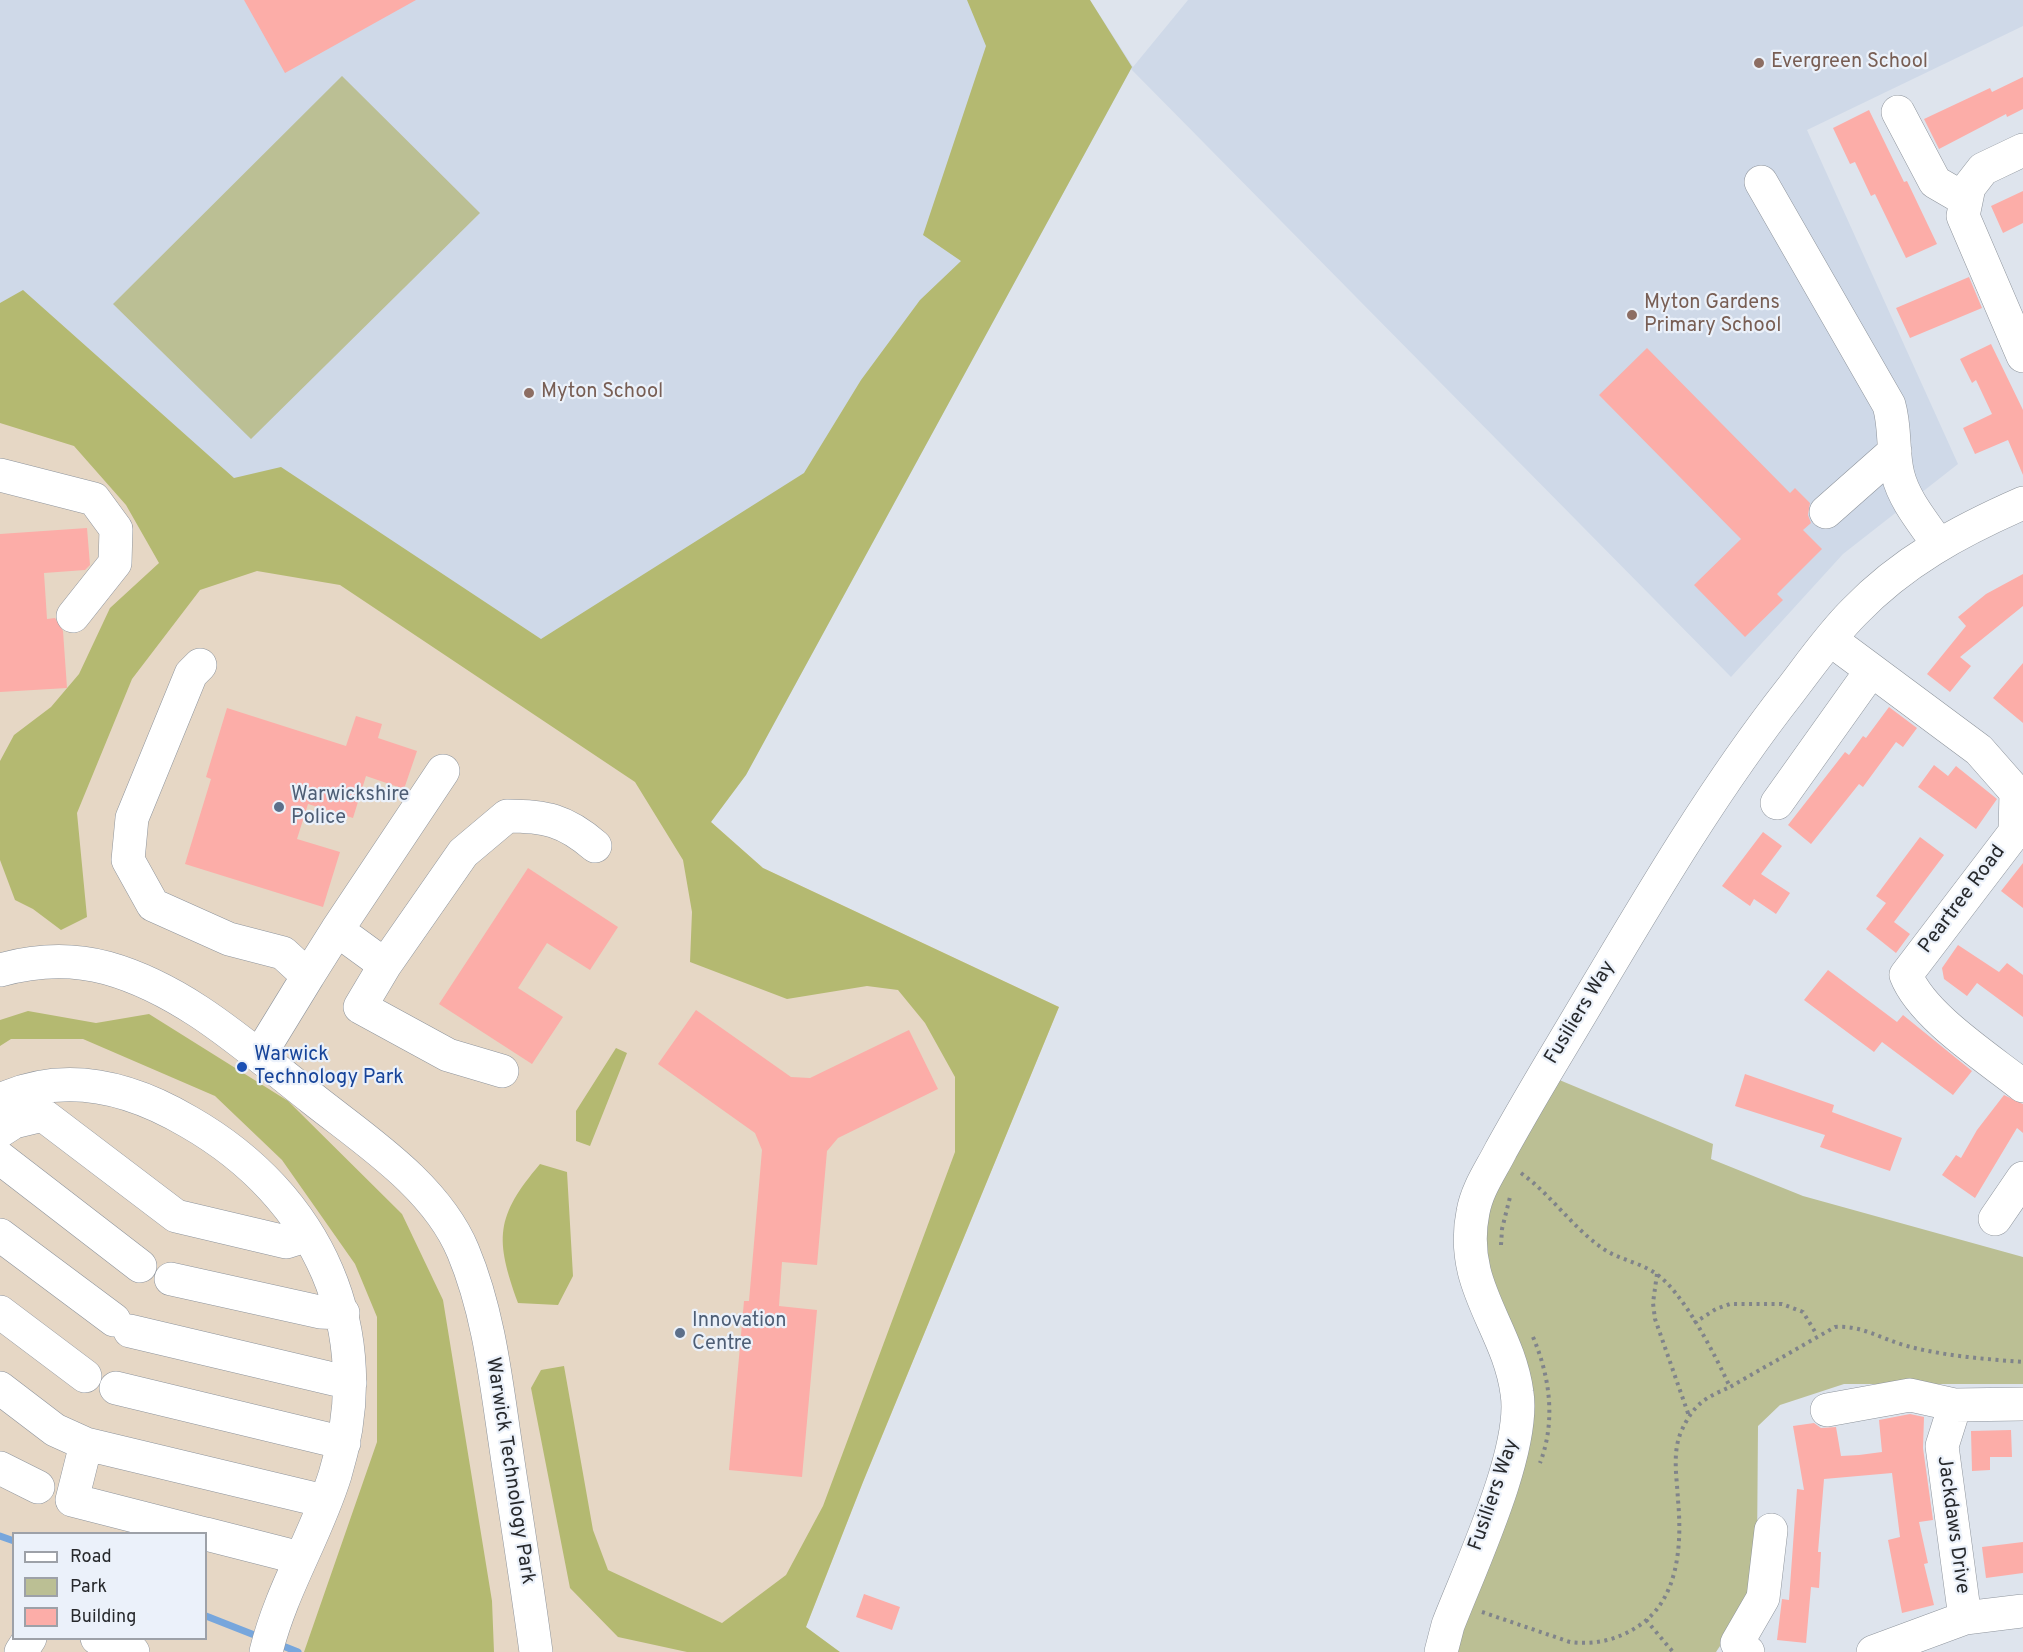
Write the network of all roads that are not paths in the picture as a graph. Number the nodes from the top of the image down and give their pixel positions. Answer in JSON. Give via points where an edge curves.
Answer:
{"nodes":[{"id":1,"x":1898,"y":112,"type":"dead end"},
{"id":2,"x":2023,"y":150,"type":"edge"},
{"id":3,"x":1761,"y":182,"type":"dead end"},
{"id":4,"x":1966,"y":200,"type":"junction"},
{"id":5,"x":2023,"y":356,"type":"edge"},
{"id":6,"x":1894,"y":451,"type":"junction"},
{"id":7,"x":0,"y":475,"type":"edge"},
{"id":8,"x":2023,"y":503,"type":"edge"},
{"id":9,"x":1827,"y":512,"type":"dead end"},
{"id":10,"x":1938,"y":544,"type":"junction"},
{"id":11,"x":73,"y":616,"type":"dead end"},
{"id":12,"x":1831,"y":640,"type":"junction"},
{"id":13,"x":200,"y":665,"type":"dead end"},
{"id":14,"x":1871,"y":671,"type":"junction"},
{"id":15,"x":443,"y":771,"type":"dead end"},
{"id":16,"x":1778,"y":804,"type":"dead end"},
{"id":17,"x":595,"y":846,"type":"dead end"},
{"id":18,"x":337,"y":930,"type":"junction"},
{"id":19,"x":385,"y":964,"type":"junction"},
{"id":20,"x":0,"y":969,"type":"edge"},
{"id":21,"x":308,"y":975,"type":"junction"},
{"id":22,"x":259,"y":1056,"type":"junction"},
{"id":23,"x":502,"y":1071,"type":"dead end"},
{"id":24,"x":2023,"y":1086,"type":"edge"},
{"id":25,"x":0,"y":1100,"type":"edge"},
{"id":26,"x":0,"y":1131,"type":"edge"},
{"id":27,"x":0,"y":1158,"type":"edge"},
{"id":28,"x":2023,"y":1178,"type":"edge"},
{"id":29,"x":1995,"y":1219,"type":"dead end"},
{"id":30,"x":308,"y":1234,"type":"junction"},
{"id":31,"x":0,"y":1235,"type":"edge"},
{"id":32,"x":140,"y":1266,"type":"dead end"},
{"id":33,"x":171,"y":1279,"type":"dead end"},
{"id":34,"x":0,"y":1312,"type":"edge"},
{"id":35,"x":343,"y":1313,"type":"junction"},
{"id":36,"x":85,"y":1376,"type":"dead end"},
{"id":37,"x":351,"y":1383,"type":"junction"},
{"id":38,"x":0,"y":1388,"type":"edge"},
{"id":39,"x":116,"y":1388,"type":"dead end"},
{"id":40,"x":2010,"y":1404,"type":"edge"},
{"id":41,"x":1955,"y":1405,"type":"junction"},
{"id":42,"x":1827,"y":1410,"type":"dead end"},
{"id":43,"x":344,"y":1443,"type":"junction"},
{"id":44,"x":86,"y":1444,"type":"junction"},
{"id":45,"x":0,"y":1468,"type":"edge"},
{"id":46,"x":38,"y":1487,"type":"dead end"},
{"id":47,"x":324,"y":1501,"type":"junction"},
{"id":48,"x":1772,"y":1530,"type":"dead end"},
{"id":49,"x":197,"y":1532,"type":"edge"},
{"id":50,"x":207,"y":1535,"type":"edge"},
{"id":51,"x":300,"y":1558,"type":"junction"},
{"id":52,"x":2023,"y":1611,"type":"edge"},
{"id":53,"x":1965,"y":1618,"type":"junction"},
{"id":54,"x":102,"y":1640,"type":"edge"},
{"id":55,"x":268,"y":1642,"type":"edge"},
{"id":56,"x":1739,"y":1649,"type":"edge"},
{"id":57,"x":133,"y":1652,"type":"edge"},
{"id":58,"x":536,"y":1652,"type":"edge"},
{"id":59,"x":1441,"y":1652,"type":"edge"},
{"id":60,"x":1874,"y":1652,"type":"edge"}],
"edges":[{"from":1,"to":4,"type":"street","via":[[1935,182]]},
{"from":2,"to":4,"type":"street","via":[[1983,169],[1969,187]]},
{"from":3,"to":6,"type":"street","via":[[1889,405],[1894,423]]},
{"from":4,"to":5,"type":"street","via":[[1964,216]]},
{"from":6,"to":9,"type":"street"},
{"from":6,"to":10,"type":"street","via":[[1898,478]]},
{"from":7,"to":11,"type":"street","via":[[94,499],[116,529],[115,562]]},
{"from":8,"to":10,"type":"street","name":"Fusiliers Way"},
{"from":10,"to":12,"type":"street","name":"Fusiliers Way","via":[[1881,587]]},
{"from":12,"to":14,"type":"street","name":"Peartree Road"},
{"from":12,"to":59,"type":"street","name":"Fusiliers Way","via":[[1714,795],[1522,1113],[1479,1192],[1471,1224],[1473,1275],[1510,1366],[1517,1394],[1518,1423],[1511,1454]]},
{"from":13,"to":21,"type":"street","via":[[191,674],[132,818],[128,860],[153,905],[229,939],[283,953]]},
{"from":14,"to":16,"type":"street"},
{"from":14,"to":24,"type":"street","name":"Peartree Road","via":[[1979,750],[2016,792],[2015,832],[1906,975],[1912,990],[1934,1014]]},
{"from":15,"to":18,"type":"street"},
{"from":17,"to":19,"type":"street","via":[[556,820],[507,816],[463,853]]},
{"from":18,"to":19,"type":"street"},
{"from":18,"to":21,"type":"street"},
{"from":19,"to":23,"type":"street","via":[[360,1007],[448,1055]]},
{"from":20,"to":22,"type":"street","name":"Warwick Technology Park","via":[[62,961],[108,968],[156,986],[223,1027]]},
{"from":21,"to":22,"type":"street"},
{"from":22,"to":58,"type":"street","name":"Warwick Technology Park","via":[[388,1157],[447,1222],[462,1248],[490,1343]]},
{"from":25,"to":30,"type":"street","via":[[45,1086],[75,1084],[115,1089],[156,1104],[199,1128],[251,1165],[276,1190]]},
{"from":26,"to":30,"type":"street","via":[[14,1122],[43,1115],[176,1216],[286,1242]]},
{"from":27,"to":32,"type":"street"},
{"from":28,"to":29,"type":"street"},
{"from":30,"to":35,"type":"street","via":[[320,1253]]},
{"from":31,"to":37,"type":"street","via":[[122,1325]]},
{"from":33,"to":35,"type":"street","via":[[320,1312]]},
{"from":34,"to":36,"type":"street"},
{"from":35,"to":37,"type":"street"},
{"from":37,"to":43,"type":"street"},
{"from":38,"to":44,"type":"street","via":[[55,1430]]},
{"from":39,"to":43,"type":"street"},
{"from":40,"to":41,"type":"street"},
{"from":41,"to":42,"type":"street","via":[[1910,1395]]},
{"from":41,"to":53,"type":"street","name":"Jackdaws Drive","via":[[1942,1446]]},
{"from":43,"to":47,"type":"street"},
{"from":44,"to":47,"type":"street"},
{"from":44,"to":49,"type":"street","via":[[72,1500]]},
{"from":45,"to":46,"type":"street"},
{"from":47,"to":51,"type":"street"},
{"from":48,"to":56,"type":"street","via":[[1762,1598]]},
{"from":50,"to":51,"type":"street"},
{"from":51,"to":55,"type":"street"},
{"from":52,"to":53,"type":"street"},
{"from":53,"to":60,"type":"street"},
{"from":54,"to":57,"type":"street"}]}
